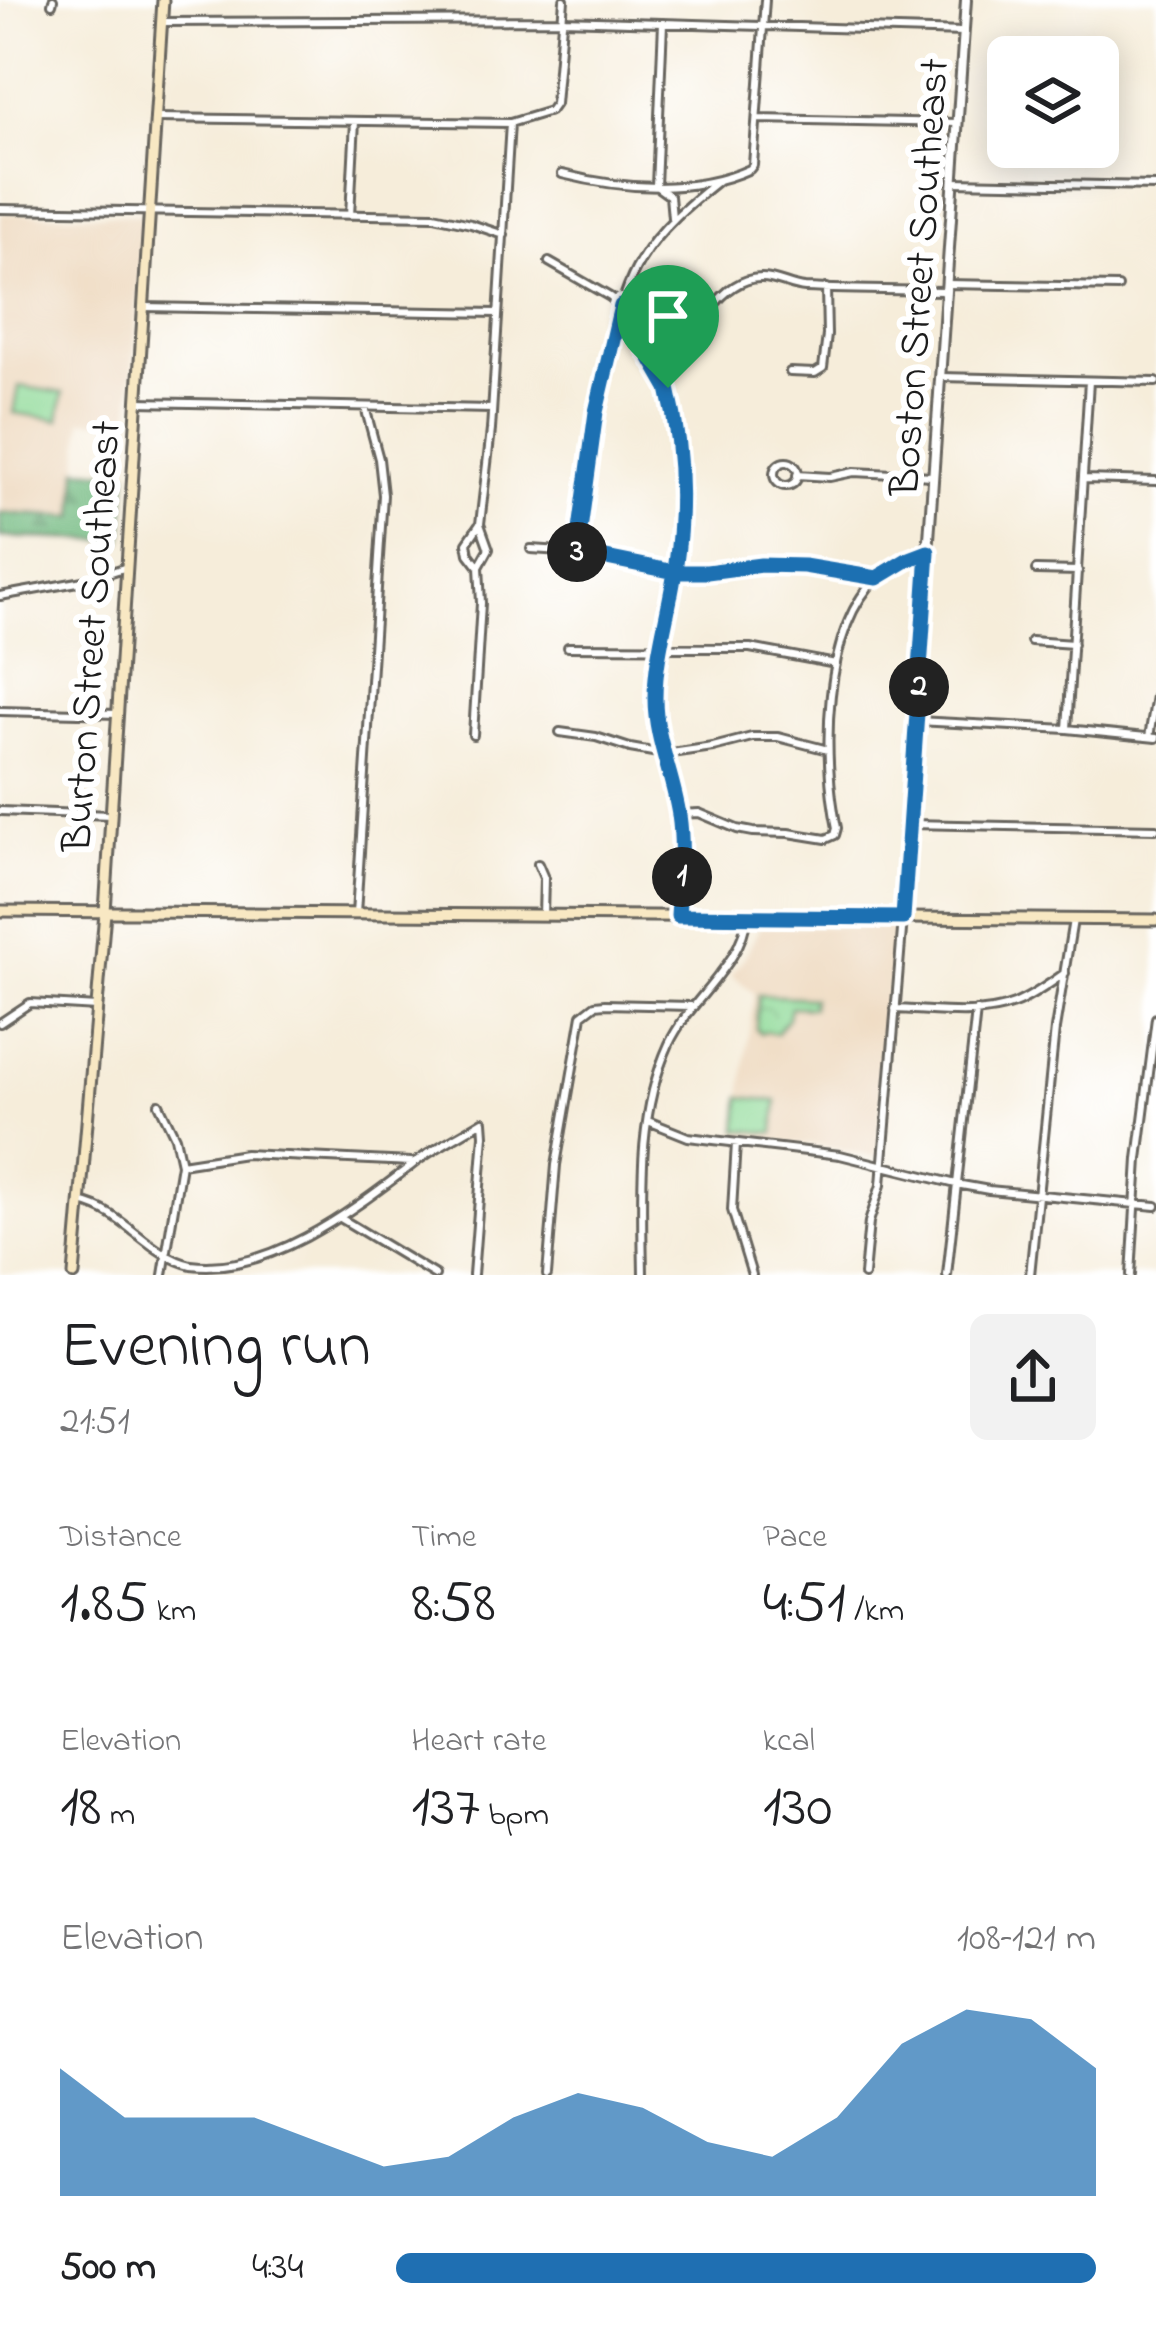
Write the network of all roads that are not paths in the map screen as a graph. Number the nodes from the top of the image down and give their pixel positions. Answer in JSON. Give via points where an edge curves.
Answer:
{"nodes":[{"id":1,"x":164,"y":0,"type":"edge"},
{"id":2,"x":564,"y":0,"type":"edge"},
{"id":3,"x":765,"y":0,"type":"edge"},
{"id":4,"x":966,"y":0,"type":"edge"},
{"id":5,"x":563,"y":20,"type":"junction"},
{"id":6,"x":162,"y":22,"type":"junction"},
{"id":7,"x":663,"y":23,"type":"junction"},
{"id":8,"x":764,"y":26,"type":"junction"},
{"id":9,"x":964,"y":32,"type":"junction"},
{"id":10,"x":155,"y":118,"type":"junction"},
{"id":11,"x":758,"y":119,"type":"junction"},
{"id":12,"x":355,"y":121,"type":"junction"},
{"id":13,"x":510,"y":123,"type":"junction"},
{"id":14,"x":958,"y":123,"type":"junction"},
{"id":15,"x":562,"y":174,"type":"dead end"},
{"id":16,"x":719,"y":179,"type":"junction"},
{"id":17,"x":953,"y":182,"type":"junction"},
{"id":18,"x":656,"y":186,"type":"junction"},
{"id":19,"x":1156,"y":186,"type":"edge"},
{"id":20,"x":0,"y":209,"type":"edge"},
{"id":21,"x":149,"y":212,"type":"junction"},
{"id":22,"x":350,"y":215,"type":"junction"},
{"id":23,"x":671,"y":221,"type":"junction"},
{"id":24,"x":504,"y":236,"type":"junction"},
{"id":25,"x":549,"y":262,"type":"dead end"},
{"id":26,"x":1118,"y":287,"type":"dead end"},
{"id":27,"x":826,"y":288,"type":"junction"},
{"id":28,"x":946,"y":288,"type":"junction"},
{"id":29,"x":621,"y":306,"type":"junction"},
{"id":30,"x":143,"y":307,"type":"junction"},
{"id":31,"x":498,"y":314,"type":"junction"},
{"id":32,"x":790,"y":372,"type":"dead end"},
{"id":33,"x":940,"y":377,"type":"junction"},
{"id":34,"x":1089,"y":381,"type":"junction"},
{"id":35,"x":1156,"y":382,"type":"edge"},
{"id":36,"x":668,"y":388,"type":"junction"},
{"id":37,"x":137,"y":403,"type":"junction"},
{"id":38,"x":365,"y":406,"type":"junction"},
{"id":39,"x":492,"y":409,"type":"junction"},
{"id":40,"x":797,"y":475,"type":"dead end"},
{"id":41,"x":933,"y":476,"type":"junction"},
{"id":42,"x":1084,"y":479,"type":"junction"},
{"id":43,"x":1156,"y":481,"type":"edge"},
{"id":44,"x":481,"y":524,"type":"junction"},
{"id":45,"x":531,"y":549,"type":"dead end"},
{"id":46,"x":577,"y":552,"type":"junction"},
{"id":47,"x":928,"y":552,"type":"junction"},
{"id":48,"x":128,"y":567,"type":"junction"},
{"id":49,"x":478,"y":567,"type":"junction"},
{"id":50,"x":1036,"y":570,"type":"dead end"},
{"id":51,"x":1078,"y":571,"type":"junction"},
{"id":52,"x":675,"y":572,"type":"junction"},
{"id":53,"x":877,"y":578,"type":"junction"},
{"id":54,"x":0,"y":596,"type":"edge"},
{"id":55,"x":1030,"y":641,"type":"dead end"},
{"id":56,"x":1073,"y":644,"type":"junction"},
{"id":57,"x":568,"y":647,"type":"dead end"},
{"id":58,"x":660,"y":648,"type":"junction"},
{"id":59,"x":836,"y":664,"type":"junction"},
{"id":60,"x":1156,"y":696,"type":"edge"},
{"id":61,"x":0,"y":711,"type":"edge"},
{"id":62,"x":118,"y":714,"type":"junction"},
{"id":63,"x":917,"y":722,"type":"junction"},
{"id":64,"x":1067,"y":729,"type":"junction"},
{"id":65,"x":560,"y":732,"type":"dead end"},
{"id":66,"x":473,"y":735,"type":"dead end"},
{"id":67,"x":1153,"y":737,"type":"edge"},
{"id":68,"x":828,"y":750,"type":"junction"},
{"id":69,"x":664,"y":754,"type":"junction"},
{"id":70,"x":0,"y":811,"type":"edge"},
{"id":71,"x":112,"y":814,"type":"junction"},
{"id":72,"x":679,"y":814,"type":"junction"},
{"id":73,"x":910,"y":824,"type":"junction"},
{"id":74,"x":1156,"y":829,"type":"edge"},
{"id":75,"x":538,"y":864,"type":"dead end"},
{"id":76,"x":0,"y":911,"type":"edge"},
{"id":77,"x":105,"y":913,"type":"junction"},
{"id":78,"x":356,"y":914,"type":"junction"},
{"id":79,"x":543,"y":916,"type":"junction"},
{"id":80,"x":678,"y":916,"type":"junction"},
{"id":81,"x":746,"y":918,"type":"junction"},
{"id":82,"x":903,"y":918,"type":"junction"},
{"id":83,"x":1073,"y":920,"type":"junction"},
{"id":84,"x":1156,"y":920,"type":"edge"},
{"id":85,"x":1065,"y":973,"type":"junction"},
{"id":86,"x":691,"y":1006,"type":"junction"},
{"id":87,"x":97,"y":1007,"type":"junction"},
{"id":88,"x":895,"y":1009,"type":"junction"},
{"id":89,"x":976,"y":1011,"type":"junction"},
{"id":90,"x":1156,"y":1018,"type":"edge"},
{"id":91,"x":0,"y":1023,"type":"edge"},
{"id":92,"x":159,"y":1104,"type":"dead end"},
{"id":93,"x":648,"y":1121,"type":"junction"},
{"id":94,"x":736,"y":1143,"type":"junction"},
{"id":95,"x":415,"y":1162,"type":"junction"},
{"id":96,"x":181,"y":1164,"type":"junction"},
{"id":97,"x":883,"y":1166,"type":"junction"},
{"id":98,"x":956,"y":1184,"type":"junction"},
{"id":99,"x":1037,"y":1196,"type":"junction"},
{"id":100,"x":80,"y":1202,"type":"junction"},
{"id":101,"x":1134,"y":1203,"type":"junction"},
{"id":102,"x":1156,"y":1206,"type":"edge"},
{"id":103,"x":342,"y":1219,"type":"junction"},
{"id":104,"x":167,"y":1256,"type":"junction"},
{"id":105,"x":74,"y":1275,"type":"edge"},
{"id":106,"x":163,"y":1275,"type":"edge"},
{"id":107,"x":435,"y":1275,"type":"edge"},
{"id":108,"x":473,"y":1275,"type":"edge"},
{"id":109,"x":547,"y":1275,"type":"edge"},
{"id":110,"x":643,"y":1275,"type":"edge"},
{"id":111,"x":752,"y":1275,"type":"edge"},
{"id":112,"x":865,"y":1275,"type":"edge"},
{"id":113,"x":947,"y":1275,"type":"edge"},
{"id":114,"x":1030,"y":1275,"type":"edge"},
{"id":115,"x":1131,"y":1275,"type":"edge"}],
"edges":[{"from":1,"to":6,"type":"main road","name":"Burton Street Southeast"},
{"from":2,"to":5,"type":"street"},
{"from":3,"to":8,"type":"street"},
{"from":4,"to":9,"type":"street","name":"Boston Street Southeast"},
{"from":5,"to":6,"type":"street"},
{"from":5,"to":7,"type":"street"},
{"from":5,"to":13,"type":"street","via":[[553,108]]},
{"from":6,"to":10,"type":"main road","name":"Burton Street Southeast"},
{"from":7,"to":8,"type":"street"},
{"from":7,"to":18,"type":"street"},
{"from":8,"to":9,"type":"street"},
{"from":8,"to":11,"type":"street"},
{"from":9,"to":14,"type":"street","name":"Boston Street Southeast"},
{"from":10,"to":12,"type":"street"},
{"from":10,"to":21,"type":"main road","name":"Burton Street Southeast"},
{"from":11,"to":14,"type":"street"},
{"from":11,"to":16,"type":"street","via":[[753,165]]},
{"from":12,"to":13,"type":"street"},
{"from":12,"to":22,"type":"street"},
{"from":13,"to":24,"type":"street"},
{"from":14,"to":17,"type":"street","name":"Boston Street Southeast"},
{"from":15,"to":18,"type":"street"},
{"from":16,"to":18,"type":"street"},
{"from":16,"to":23,"type":"street"},
{"from":17,"to":19,"type":"street"},
{"from":17,"to":28,"type":"street","name":"Boston Street Southeast"},
{"from":18,"to":23,"type":"street","via":[[670,196]]},
{"from":20,"to":21,"type":"street"},
{"from":21,"to":22,"type":"street"},
{"from":21,"to":30,"type":"main road","name":"Burton Street Southeast"},
{"from":22,"to":24,"type":"street","via":[[434,216]]},
{"from":23,"to":29,"type":"street","via":[[642,258]]},
{"from":24,"to":31,"type":"street"},
{"from":25,"to":29,"type":"street"},
{"from":26,"to":28,"type":"street"},
{"from":27,"to":28,"type":"street"},
{"from":27,"to":32,"type":"street","via":[[823,368]]},
{"from":27,"to":36,"type":"street","via":[[755,278],[729,290],[694,333]]},
{"from":28,"to":33,"type":"street","name":"Boston Street Southeast"},
{"from":29,"to":36,"type":"street"},
{"from":29,"to":46,"type":"street"},
{"from":30,"to":31,"type":"street"},
{"from":30,"to":37,"type":"main road","name":"Burton Street Southeast"},
{"from":31,"to":39,"type":"street"},
{"from":33,"to":34,"type":"street"},
{"from":33,"to":41,"type":"street","name":"Boston Street Southeast"},
{"from":34,"to":35,"type":"street"},
{"from":34,"to":42,"type":"street"},
{"from":36,"to":52,"type":"street","via":[[682,464]]},
{"from":37,"to":38,"type":"street"},
{"from":37,"to":48,"type":"main road","name":"Burton Street Southeast"},
{"from":38,"to":39,"type":"street"},
{"from":38,"to":78,"type":"street","via":[[382,495]]},
{"from":39,"to":44,"type":"street"},
{"from":40,"to":41,"type":"street"},
{"from":41,"to":47,"type":"street","name":"Boston Street Southeast"},
{"from":42,"to":43,"type":"street"},
{"from":42,"to":51,"type":"street"},
{"from":44,"to":49,"type":"street","via":[[489,549]]},
{"from":44,"to":49,"type":"street","via":[[467,543]]},
{"from":45,"to":46,"type":"street"},
{"from":46,"to":52,"type":"street"},
{"from":47,"to":53,"type":"street"},
{"from":47,"to":63,"type":"street","name":"Boston Street Southeast"},
{"from":48,"to":54,"type":"street"},
{"from":48,"to":62,"type":"main road","name":"Burton Street Southeast"},
{"from":49,"to":66,"type":"street"},
{"from":50,"to":51,"type":"street"},
{"from":51,"to":56,"type":"street"},
{"from":52,"to":53,"type":"street","via":[[804,566]]},
{"from":52,"to":58,"type":"street"},
{"from":53,"to":59,"type":"street","via":[[856,605]]},
{"from":55,"to":56,"type":"street"},
{"from":56,"to":64,"type":"street"},
{"from":57,"to":58,"type":"street"},
{"from":58,"to":59,"type":"street","via":[[750,648]]},
{"from":58,"to":69,"type":"street","via":[[655,710]]},
{"from":59,"to":68,"type":"street"},
{"from":60,"to":67,"type":"street"},
{"from":61,"to":62,"type":"street"},
{"from":62,"to":71,"type":"main road","name":"Burton Street Southeast"},
{"from":63,"to":64,"type":"street"},
{"from":63,"to":73,"type":"street","name":"Boston Street Southeast"},
{"from":64,"to":67,"type":"street"},
{"from":65,"to":69,"type":"street"},
{"from":68,"to":69,"type":"street","via":[[752,737]]},
{"from":68,"to":72,"type":"street","via":[[835,835],[753,832]]},
{"from":69,"to":72,"type":"street"},
{"from":70,"to":71,"type":"street"},
{"from":71,"to":77,"type":"main road","name":"Burton Street Southeast"},
{"from":72,"to":80,"type":"street"},
{"from":73,"to":74,"type":"street"},
{"from":73,"to":82,"type":"street","name":"Boston Street Southeast"},
{"from":75,"to":79,"type":"street"},
{"from":76,"to":77,"type":"main road"},
{"from":77,"to":78,"type":"main road"},
{"from":77,"to":87,"type":"main road","name":"Burton Street Southeast"},
{"from":78,"to":79,"type":"main road"},
{"from":79,"to":80,"type":"main road"},
{"from":80,"to":81,"type":"main road"},
{"from":81,"to":82,"type":"main road"},
{"from":81,"to":86,"type":"street","via":[[743,942]]},
{"from":82,"to":83,"type":"main road"},
{"from":82,"to":88,"type":"street","name":"Boston Street Southeast"},
{"from":83,"to":84,"type":"main road"},
{"from":83,"to":85,"type":"street"},
{"from":85,"to":89,"type":"street","via":[[1014,1004]]},
{"from":85,"to":99,"type":"street"},
{"from":86,"to":93,"type":"street","via":[[664,1056]]},
{"from":86,"to":109,"type":"street","via":[[605,1004],[582,1015]]},
{"from":87,"to":91,"type":"street","via":[[30,1004]]},
{"from":87,"to":100,"type":"main road","name":"Burton Street Southeast"},
{"from":88,"to":89,"type":"street"},
{"from":88,"to":97,"type":"street","name":"Boston Street Southeast"},
{"from":89,"to":98,"type":"street"},
{"from":90,"to":101,"type":"street"},
{"from":92,"to":96,"type":"street"},
{"from":93,"to":94,"type":"street"},
{"from":93,"to":110,"type":"street"},
{"from":94,"to":97,"type":"street"},
{"from":94,"to":111,"type":"street","via":[[733,1210]]},
{"from":95,"to":96,"type":"street","via":[[244,1154]]},
{"from":95,"to":103,"type":"street"},
{"from":95,"to":108,"type":"street","via":[[483,1121]]},
{"from":96,"to":104,"type":"street"},
{"from":97,"to":98,"type":"street"},
{"from":97,"to":112,"type":"street","name":"Boston Street Southeast"},
{"from":98,"to":99,"type":"street"},
{"from":98,"to":113,"type":"street"},
{"from":99,"to":101,"type":"street"},
{"from":99,"to":114,"type":"street"},
{"from":100,"to":104,"type":"street","via":[[113,1215]]},
{"from":100,"to":105,"type":"main road","name":"Burton Street Southeast"},
{"from":101,"to":102,"type":"street"},
{"from":101,"to":115,"type":"street"},
{"from":103,"to":104,"type":"street","via":[[238,1267],[205,1268]]},
{"from":103,"to":107,"type":"street"},
{"from":104,"to":106,"type":"street"}]}
